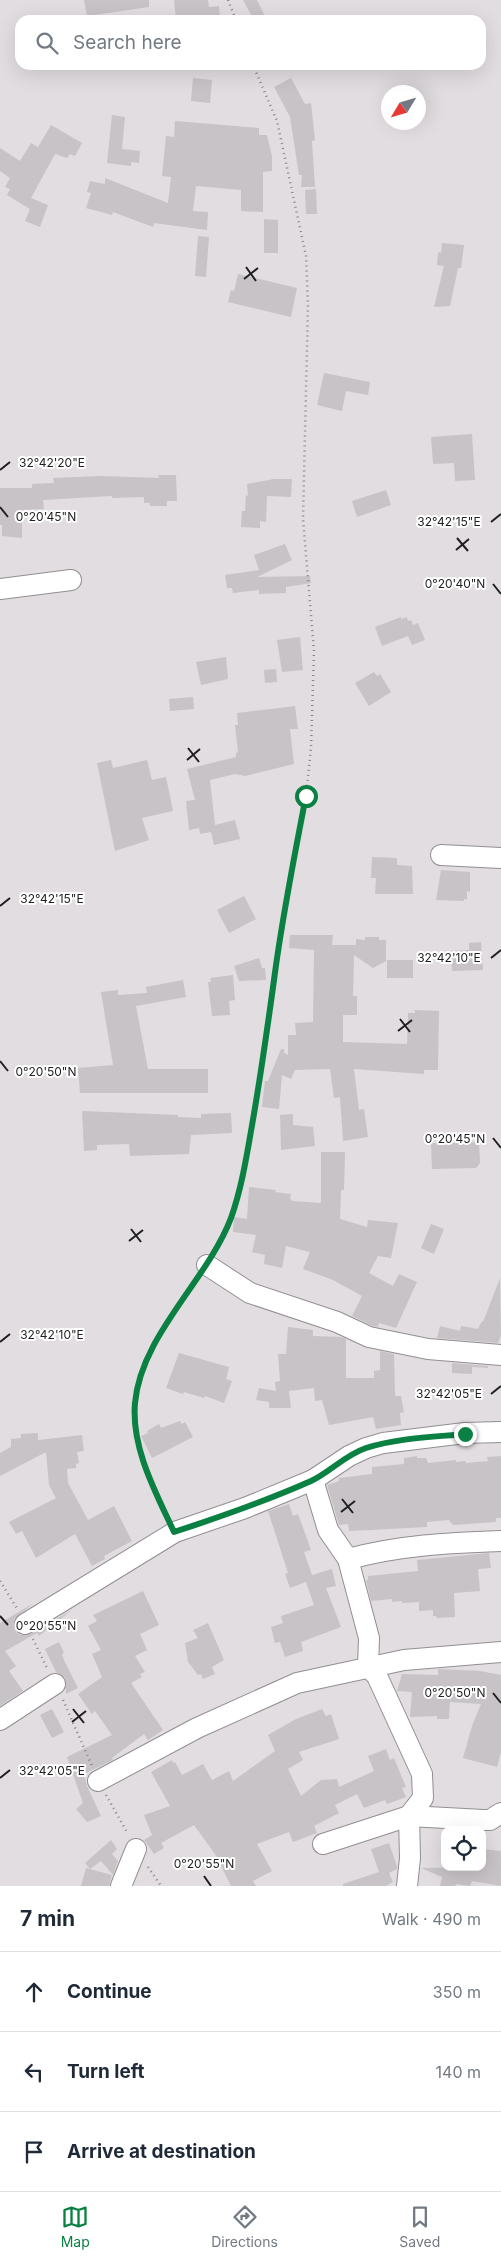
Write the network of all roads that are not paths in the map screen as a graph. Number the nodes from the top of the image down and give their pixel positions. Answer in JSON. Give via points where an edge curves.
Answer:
{"nodes":[{"id":1,"x":71,"y":580,"type":"dead end"},
{"id":2,"x":0,"y":589,"type":"edge"},
{"id":3,"x":441,"y":855,"type":"dead end"},
{"id":4,"x":501,"y":858,"type":"edge"},
{"id":5,"x":208,"y":1265,"type":"road end"},
{"id":6,"x":501,"y":1355,"type":"edge"},
{"id":7,"x":501,"y":1432,"type":"edge"},
{"id":8,"x":313,"y":1480,"type":"junction"},
{"id":9,"x":501,"y":1541,"type":"edge"},
{"id":10,"x":348,"y":1559,"type":"junction"},
{"id":11,"x":26,"y":1624,"type":"road end"},
{"id":12,"x":501,"y":1652,"type":"edge"},
{"id":13,"x":368,"y":1667,"type":"junction"},
{"id":14,"x":55,"y":1684,"type":"road end"},
{"id":15,"x":0,"y":1720,"type":"edge"},
{"id":16,"x":98,"y":1781,"type":"road end"},
{"id":17,"x":501,"y":1813,"type":"edge"},
{"id":18,"x":409,"y":1816,"type":"junction"},
{"id":19,"x":323,"y":1844,"type":"dead end"},
{"id":20,"x":136,"y":1849,"type":"road end"},
{"id":21,"x":121,"y":1886,"type":"edge"},
{"id":22,"x":407,"y":1886,"type":"edge"}],
"edges":[{"from":1,"to":2,"type":"street"},
{"from":3,"to":4,"type":"street"},
{"from":5,"to":6,"type":"street","via":[[250,1293],[337,1322],[369,1337],[428,1349]]},
{"from":7,"to":8,"type":"street","via":[[383,1443],[349,1456]]},
{"from":8,"to":10,"type":"street","via":[[328,1530]]},
{"from":8,"to":11,"type":"street","via":[[174,1532]]},
{"from":9,"to":10,"type":"street","via":[[424,1544],[384,1549]]},
{"from":10,"to":13,"type":"street","via":[[368,1638]]},
{"from":12,"to":13,"type":"street","via":[[404,1660]]},
{"from":13,"to":16,"type":"street","via":[[297,1683],[197,1728]]},
{"from":13,"to":18,"type":"street","via":[[377,1676],[422,1774],[423,1798]]},
{"from":14,"to":15,"type":"street"},
{"from":17,"to":18,"type":"street","via":[[490,1820]]},
{"from":18,"to":19,"type":"street"},
{"from":18,"to":22,"type":"street"},
{"from":20,"to":21,"type":"street"}]}
